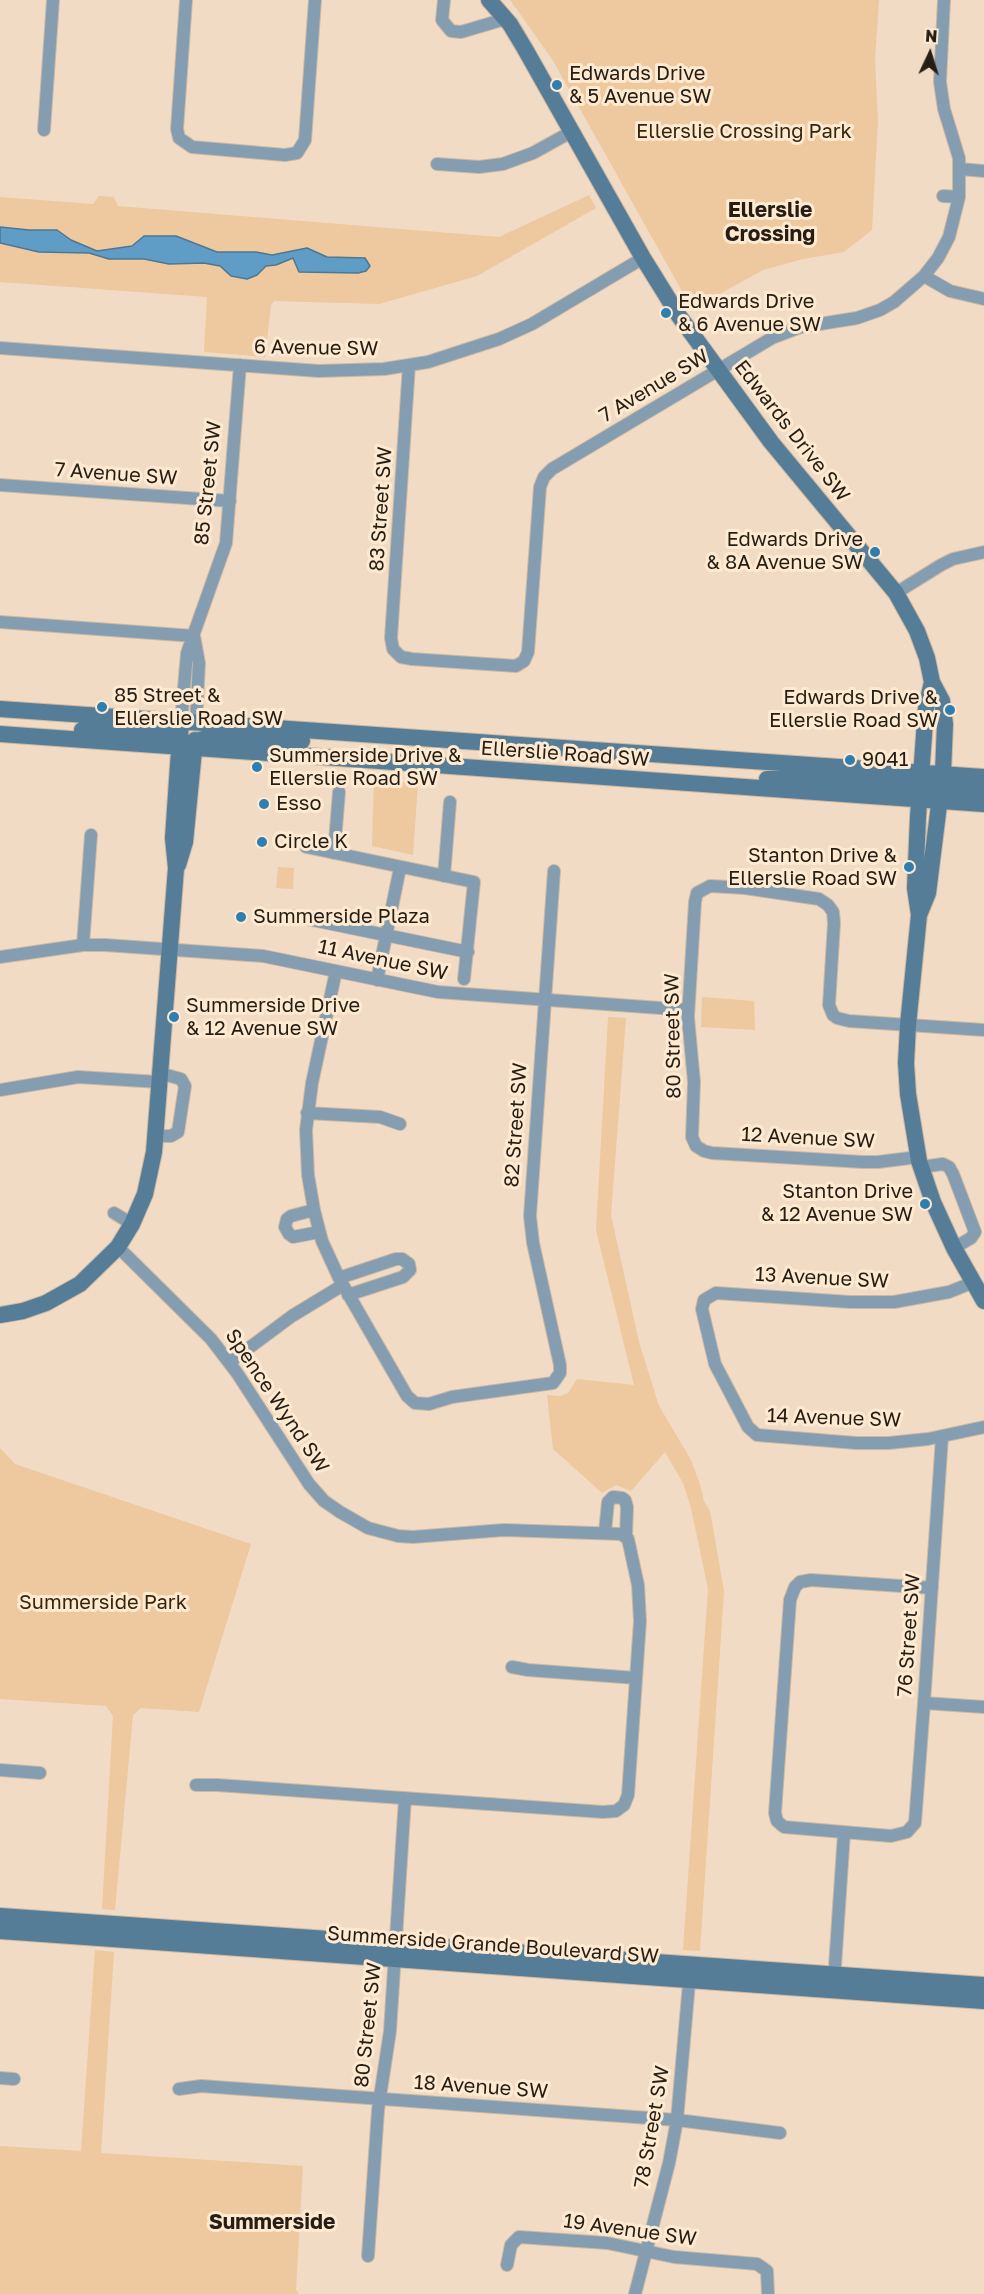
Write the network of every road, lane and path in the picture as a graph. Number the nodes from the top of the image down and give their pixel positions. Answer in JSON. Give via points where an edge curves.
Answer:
{"nodes":[{"id":1,"x":53,"y":0,"type":"edge"},
{"id":2,"x":186,"y":0,"type":"edge"},
{"id":3,"x":315,"y":0,"type":"edge"},
{"id":4,"x":444,"y":0,"type":"edge"},
{"id":5,"x":489,"y":0,"type":"edge"},
{"id":6,"x":944,"y":0,"type":"edge"},
{"id":7,"x":505,"y":19,"type":"junction"},
{"id":8,"x":44,"y":130,"type":"dead end"},
{"id":9,"x":571,"y":132,"type":"junction"},
{"id":10,"x":437,"y":164,"type":"dead end"},
{"id":11,"x":960,"y":169,"type":"junction"},
{"id":12,"x":984,"y":171,"type":"edge"},
{"id":13,"x":943,"y":196,"type":"dead end"},
{"id":14,"x":959,"y":197,"type":"junction"},
{"id":15,"x":643,"y":258,"type":"junction"},
{"id":16,"x":924,"y":276,"type":"junction"},
{"id":17,"x":984,"y":299,"type":"edge"},
{"id":18,"x":0,"y":348,"type":"edge"},
{"id":19,"x":240,"y":365,"type":"junction"},
{"id":20,"x":409,"y":365,"type":"junction"},
{"id":21,"x":718,"y":371,"type":"junction"},
{"id":22,"x":0,"y":485,"type":"edge"},
{"id":23,"x":230,"y":501,"type":"junction"},
{"id":24,"x":984,"y":552,"type":"edge"},
{"id":25,"x":896,"y":593,"type":"junction"},
{"id":26,"x":0,"y":622,"type":"edge"},
{"id":27,"x":195,"y":636,"type":"junction"},
{"id":28,"x":524,"y":661,"type":"joint"},
{"id":29,"x":932,"y":682,"type":"junction"},
{"id":30,"x":0,"y":709,"type":"edge"},
{"id":31,"x":0,"y":733,"type":"edge"},
{"id":32,"x":188,"y":735,"type":"junction"},
{"id":33,"x":984,"y":777,"type":"edge"},
{"id":34,"x":921,"y":786,"type":"junction"},
{"id":35,"x":941,"y":788,"type":"junction"},
{"id":36,"x":984,"y":791,"type":"edge"},
{"id":37,"x":339,"y":792,"type":"dead end"},
{"id":38,"x":450,"y":802,"type":"dead end"},
{"id":39,"x":984,"y":804,"type":"edge"},
{"id":40,"x":91,"y":835,"type":"dead end"},
{"id":41,"x":306,"y":847,"type":"dead end"},
{"id":42,"x":334,"y":853,"type":"junction"},
{"id":43,"x":400,"y":868,"type":"junction"},
{"id":44,"x":554,"y":871,"type":"dead end"},
{"id":45,"x":444,"y":876,"type":"junction"},
{"id":46,"x":919,"y":915,"type":"junction"},
{"id":47,"x":293,"y":916,"type":"dead end"},
{"id":48,"x":387,"y":936,"type":"junction"},
{"id":49,"x":83,"y":945,"type":"junction"},
{"id":50,"x":169,"y":949,"type":"junction"},
{"id":51,"x":468,"y":952,"type":"junction"},
{"id":52,"x":0,"y":957,"type":"edge"},
{"id":53,"x":336,"y":971,"type":"junction"},
{"id":54,"x":464,"y":979,"type":"dead end"},
{"id":55,"x":377,"y":980,"type":"junction"},
{"id":56,"x":545,"y":1000,"type":"junction"},
{"id":57,"x":688,"y":1010,"type":"junction"},
{"id":58,"x":908,"y":1025,"type":"junction"},
{"id":59,"x":984,"y":1030,"type":"edge"},
{"id":60,"x":159,"y":1078,"type":"junction"},
{"id":61,"x":0,"y":1090,"type":"edge"},
{"id":62,"x":307,"y":1113,"type":"junction"},
{"id":63,"x":400,"y":1124,"type":"dead end"},
{"id":64,"x":155,"y":1136,"type":"junction"},
{"id":65,"x":696,"y":1146,"type":"joint"},
{"id":66,"x":920,"y":1162,"type":"junction"},
{"id":67,"x":314,"y":1210,"type":"junction"},
{"id":68,"x":114,"y":1213,"type":"dead end"},
{"id":69,"x":132,"y":1224,"type":"junction"},
{"id":70,"x":319,"y":1232,"type":"junction"},
{"id":71,"x":118,"y":1247,"type":"junction"},
{"id":72,"x":954,"y":1248,"type":"junction"},
{"id":73,"x":974,"y":1282,"type":"junction"},
{"id":74,"x":343,"y":1286,"type":"junction"},
{"id":75,"x":984,"y":1301,"type":"edge"},
{"id":76,"x":0,"y":1316,"type":"edge"},
{"id":77,"x":230,"y":1362,"type":"junction"},
{"id":78,"x":984,"y":1427,"type":"edge"},
{"id":79,"x":754,"y":1433,"type":"joint"},
{"id":80,"x":942,"y":1437,"type":"junction"},
{"id":81,"x":605,"y":1532,"type":"junction"},
{"id":82,"x":626,"y":1536,"type":"junction"},
{"id":83,"x":932,"y":1588,"type":"junction"},
{"id":84,"x":512,"y":1667,"type":"dead end"},
{"id":85,"x":636,"y":1678,"type":"junction"},
{"id":86,"x":924,"y":1703,"type":"junction"},
{"id":87,"x":984,"y":1707,"type":"edge"},
{"id":88,"x":0,"y":1770,"type":"edge"},
{"id":89,"x":40,"y":1773,"type":"dead end"},
{"id":90,"x":196,"y":1785,"type":"dead end"},
{"id":91,"x":405,"y":1798,"type":"junction"},
{"id":92,"x":844,"y":1833,"type":"junction"},
{"id":93,"x":0,"y":1916,"type":"edge"},
{"id":94,"x":0,"y":1931,"type":"edge"},
{"id":95,"x":395,"y":1952,"type":"junction"},
{"id":96,"x":690,"y":1972,"type":"junction"},
{"id":97,"x":834,"y":1982,"type":"junction"},
{"id":98,"x":984,"y":1985,"type":"edge"},
{"id":99,"x":984,"y":2001,"type":"edge"},
{"id":100,"x":0,"y":2078,"type":"edge"},
{"id":101,"x":14,"y":2079,"type":"dead end"},
{"id":102,"x":179,"y":2089,"type":"dead end"},
{"id":103,"x":380,"y":2099,"type":"junction"},
{"id":104,"x":677,"y":2120,"type":"junction"},
{"id":105,"x":780,"y":2133,"type":"dead end"},
{"id":106,"x":645,"y":2251,"type":"junction"},
{"id":107,"x":369,"y":2256,"type":"dead end"},
{"id":108,"x":507,"y":2265,"type":"dead end"},
{"id":109,"x":635,"y":2294,"type":"edge"},
{"id":110,"x":768,"y":2294,"type":"edge"}],
"edges":[{"from":1,"to":8,"type":"street"},
{"from":2,"to":3,"type":"street","via":[[177,129],[182,142],[197,148],[292,155],[300,150],[306,134]]},
{"from":4,"to":7,"type":"street","via":[[442,20],[451,31],[461,32]]},
{"from":5,"to":7,"type":"street","name":"Edwards Drive SW"},
{"from":6,"to":11,"type":"street","name":"7 Avenue SW","via":[[940,82]]},
{"from":7,"to":9,"type":"street","name":"Edwards Drive SW"},
{"from":9,"to":10,"type":"street","via":[[504,164]]},
{"from":9,"to":15,"type":"street","name":"Edwards Drive SW"},
{"from":11,"to":12,"type":"street"},
{"from":11,"to":14,"type":"street","name":"7 Avenue SW"},
{"from":13,"to":14,"type":"street"},
{"from":14,"to":16,"type":"street","name":"7 Avenue SW","via":[[949,237]]},
{"from":15,"to":20,"type":"street","name":"6 Avenue SW","via":[[516,332],[459,353]]},
{"from":15,"to":21,"type":"street","name":"Edwards Drive SW"},
{"from":16,"to":17,"type":"street","via":[[950,291]]},
{"from":16,"to":21,"type":"street","name":"7 Avenue SW","via":[[880,310],[787,332]]},
{"from":18,"to":19,"type":"street","name":"6 Avenue SW"},
{"from":19,"to":20,"type":"street","name":"6 Avenue SW","via":[[337,371]]},
{"from":19,"to":23,"type":"street","name":"85 Street SW"},
{"from":20,"to":28,"type":"street","name":"83 Street SW","via":[[393,649],[412,659],[510,666]]},
{"from":21,"to":25,"type":"street","name":"Edwards Drive SW","via":[[771,442]]},
{"from":21,"to":28,"type":"street","name":"7 Avenue SW","via":[[544,477]]},
{"from":22,"to":23,"type":"street","name":"7 Avenue SW"},
{"from":23,"to":27,"type":"street","name":"85 Street SW","via":[[226,543]]},
{"from":24,"to":25,"type":"street","via":[[953,559]]},
{"from":25,"to":29,"type":"street","name":"Edwards Drive SW","via":[[917,631]]},
{"from":26,"to":27,"type":"street"},
{"from":27,"to":32,"type":"street","name":"85 Street SW","via":[[185,664]]},
{"from":29,"to":34,"type":"street","name":"Edwards Drive SW","via":[[926,708]]},
{"from":29,"to":35,"type":"street","name":"Edwards Drive SW","via":[[944,713]]},
{"from":30,"to":32,"type":"street","name":"Ellerslie Road SW"},
{"from":31,"to":32,"type":"street","name":"Ellerslie Road SW"},
{"from":32,"to":34,"type":"street","name":"Ellerslie Road SW","via":[[713,786]]},
{"from":32,"to":34,"type":"street","name":"Ellerslie Road SW","via":[[320,741],[386,735]]},
{"from":32,"to":50,"type":"street","via":[[173,838],[176,868]]},
{"from":33,"to":35,"type":"street","name":"Ellerslie Road SW"},
{"from":34,"to":35,"type":"street","name":"Ellerslie Road SW"},
{"from":34,"to":35,"type":"street","name":"Ellerslie Road SW"},
{"from":34,"to":46,"type":"street","name":"Edwards Drive SW","via":[[915,888]]},
{"from":35,"to":36,"type":"street"},
{"from":35,"to":39,"type":"street","name":"Ellerslie Road SW"},
{"from":35,"to":46,"type":"street","name":"Edwards Drive SW","via":[[928,893]]},
{"from":37,"to":42,"type":"street"},
{"from":38,"to":45,"type":"street"},
{"from":40,"to":49,"type":"street"},
{"from":41,"to":42,"type":"street"},
{"from":42,"to":43,"type":"street"},
{"from":43,"to":45,"type":"street"},
{"from":43,"to":48,"type":"street"},
{"from":44,"to":56,"type":"street","name":"82 Street SW"},
{"from":45,"to":51,"type":"street","via":[[474,882]]},
{"from":46,"to":58,"type":"street"},
{"from":47,"to":48,"type":"street"},
{"from":48,"to":51,"type":"street"},
{"from":48,"to":55,"type":"street"},
{"from":49,"to":50,"type":"street","name":"11 Avenue SW"},
{"from":49,"to":52,"type":"street","name":"11 Avenue SW"},
{"from":50,"to":53,"type":"street","name":"11 Avenue SW","via":[[263,956]]},
{"from":50,"to":60,"type":"street"},
{"from":51,"to":54,"type":"street"},
{"from":53,"to":55,"type":"street","name":"11 Avenue SW"},
{"from":53,"to":62,"type":"street"},
{"from":55,"to":56,"type":"street","name":"11 Avenue SW","via":[[438,992]]},
{"from":56,"to":57,"type":"street","name":"11 Avenue SW"},
{"from":56,"to":74,"type":"street","name":"82 Street SW","via":[[530,1216],[559,1360],[558,1378],[543,1386],[415,1403],[406,1396]]},
{"from":57,"to":58,"type":"street","name":"80 Street SW","via":[[694,902],[700,890],[710,886],[745,888],[819,899],[831,908],[834,923],[829,1000],[833,1015],[849,1021]]},
{"from":57,"to":65,"type":"street","name":"80 Street SW"},
{"from":58,"to":59,"type":"street"},
{"from":58,"to":66,"type":"street","via":[[909,1109]]},
{"from":60,"to":61,"type":"street","via":[[78,1077]]},
{"from":60,"to":64,"type":"street"},
{"from":60,"to":64,"type":"street","via":[[181,1079],[185,1086],[178,1132]]},
{"from":62,"to":63,"type":"street","via":[[380,1117]]},
{"from":62,"to":67,"type":"street","via":[[307,1162]]},
{"from":64,"to":69,"type":"street","via":[[147,1188]]},
{"from":65,"to":66,"type":"street","name":"12 Avenue SW","via":[[712,1153]]},
{"from":66,"to":72,"type":"street"},
{"from":66,"to":72,"type":"street","name":"12 Avenue SW","via":[[943,1164],[953,1174],[975,1232]]},
{"from":67,"to":70,"type":"street"},
{"from":67,"to":70,"type":"street","via":[[291,1216],[285,1227],[293,1237]]},
{"from":68,"to":69,"type":"street"},
{"from":69,"to":71,"type":"street"},
{"from":70,"to":74,"type":"street"},
{"from":71,"to":76,"type":"street","via":[[80,1284],[54,1299]]},
{"from":71,"to":77,"type":"street","name":"Spence Wynd SW","via":[[202,1328]]},
{"from":72,"to":73,"type":"street"},
{"from":73,"to":75,"type":"street"},
{"from":73,"to":79,"type":"street","name":"13 Avenue SW","via":[[942,1294],[894,1302],[716,1293],[704,1300],[702,1315],[715,1364]]},
{"from":74,"to":77,"type":"street","via":[[307,1306]]},
{"from":77,"to":81,"type":"street","name":"Spence Wynd SW","via":[[309,1485],[332,1507],[368,1528],[413,1537],[487,1530]]},
{"from":78,"to":80,"type":"street","name":"14 Avenue SW"},
{"from":79,"to":80,"type":"street","name":"14 Avenue SW","via":[[871,1443]]},
{"from":80,"to":83,"type":"street","name":"76 Street SW"},
{"from":81,"to":82,"type":"street","name":"Spence Wynd SW"},
{"from":81,"to":82,"type":"street","via":[[608,1502],[613,1497],[622,1497],[627,1507]]},
{"from":82,"to":85,"type":"street","via":[[640,1597]]},
{"from":83,"to":86,"type":"street","name":"76 Street SW"},
{"from":83,"to":92,"type":"street","via":[[812,1580],[797,1584],[790,1600],[775,1813],[779,1824],[789,1828]]},
{"from":84,"to":85,"type":"street"},
{"from":85,"to":91,"type":"street","via":[[627,1799],[616,1811]]},
{"from":86,"to":87,"type":"street"},
{"from":86,"to":92,"type":"street","name":"76 Street SW","via":[[913,1827],[907,1833],[891,1836]]},
{"from":88,"to":89,"type":"street"},
{"from":90,"to":91,"type":"street"},
{"from":91,"to":95,"type":"street","name":"80 Street SW"},
{"from":92,"to":97,"type":"street"},
{"from":93,"to":95,"type":"street","name":"Summerside Grande Boulevard SW"},
{"from":94,"to":95,"type":"street","name":"Summerside Grande Boulevard SW"},
{"from":95,"to":96,"type":"street","name":"Summerside Grande Boulevard SW"},
{"from":95,"to":103,"type":"street","name":"80 Street SW"},
{"from":96,"to":97,"type":"street","name":"Summerside Grande Boulevard SW"},
{"from":96,"to":104,"type":"street","name":"78 Street SW"},
{"from":97,"to":98,"type":"street","name":"Summerside Grande Boulevard SW"},
{"from":97,"to":99,"type":"street","name":"Summerside Grande Boulevard SW"},
{"from":100,"to":101,"type":"street"},
{"from":102,"to":103,"type":"street","name":"18 Avenue SW","via":[[201,2086]]},
{"from":103,"to":104,"type":"street","name":"18 Avenue SW"},
{"from":103,"to":107,"type":"street","name":"80 Street SW"},
{"from":104,"to":105,"type":"street","name":"18 Avenue SW"},
{"from":104,"to":106,"type":"street","name":"78 Street SW"},
{"from":106,"to":108,"type":"street","name":"19 Avenue SW","via":[[608,2243],[519,2237],[511,2245]]},
{"from":106,"to":109,"type":"street","name":"78 Street SW"},
{"from":106,"to":110,"type":"street","name":"19 Avenue SW","via":[[757,2264],[768,2275]]}]}
